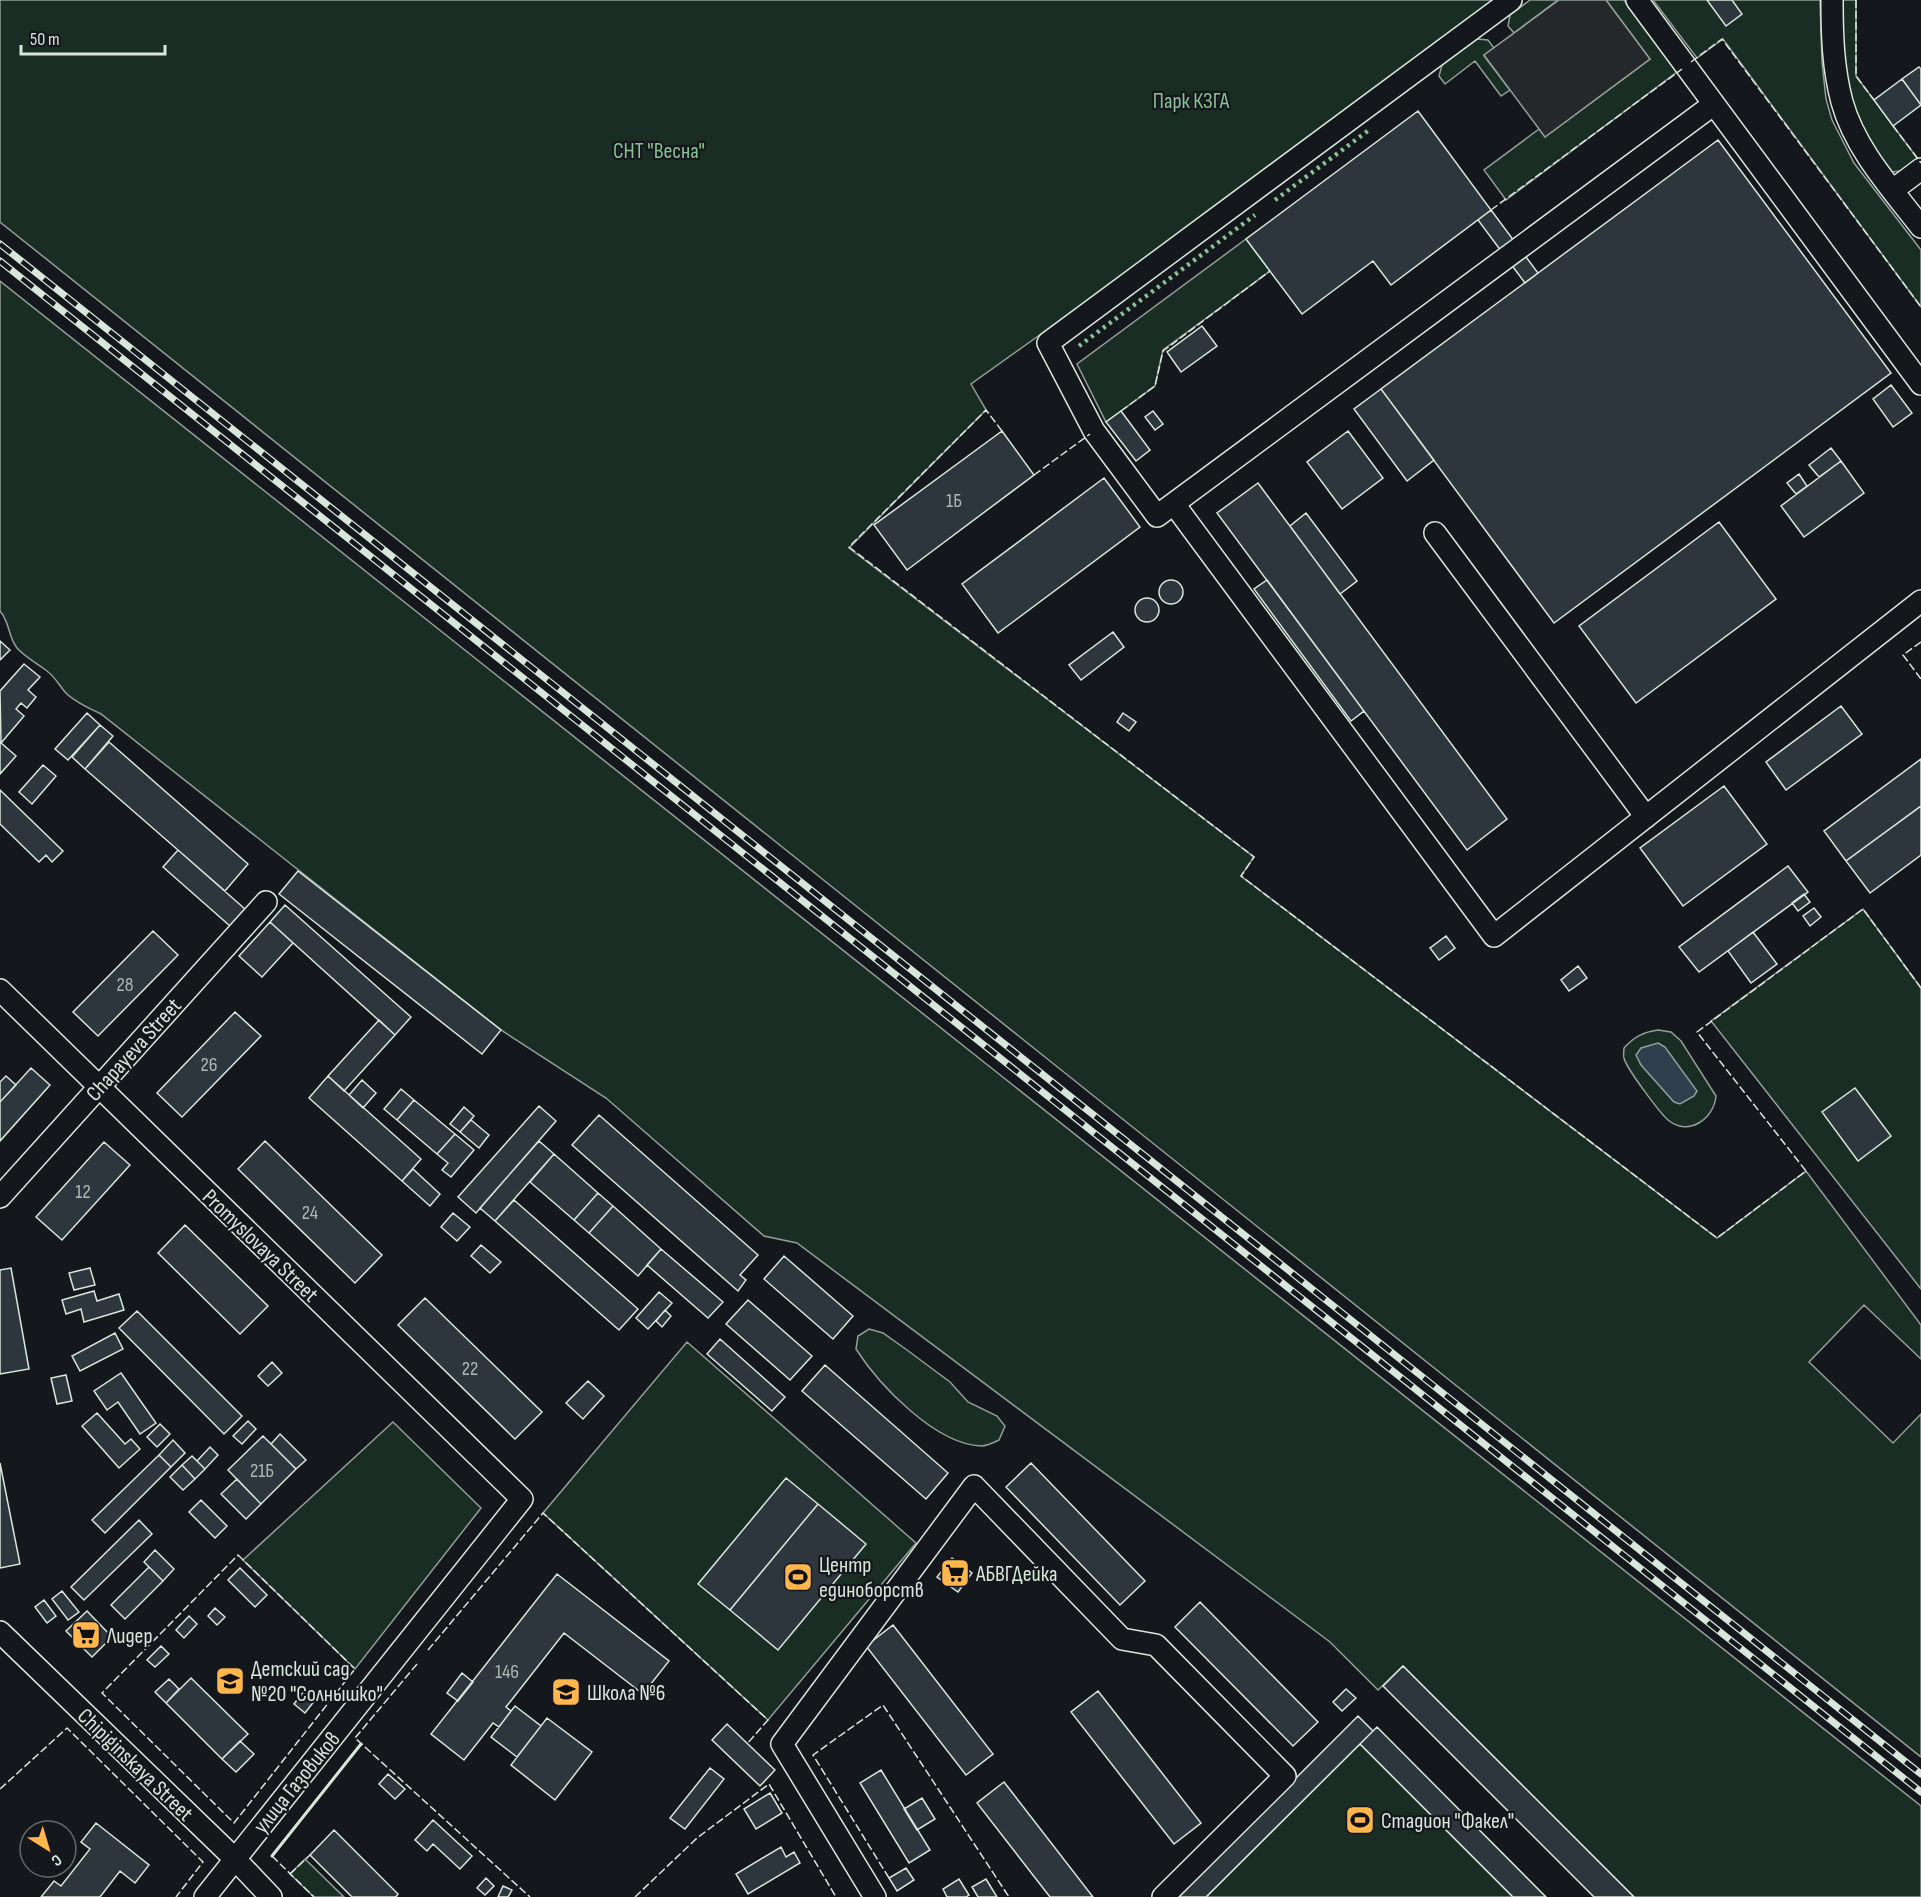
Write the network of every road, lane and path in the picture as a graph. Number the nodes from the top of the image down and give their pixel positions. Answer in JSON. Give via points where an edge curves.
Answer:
{"nodes":[{"id":1,"x":1511,"y":0,"type":"edge"},
{"id":2,"x":1637,"y":0,"type":"edge"},
{"id":3,"x":1832,"y":0,"type":"edge"},
{"id":4,"x":1714,"y":104,"type":"junction"},
{"id":5,"x":1921,"y":169,"type":"edge"},
{"id":6,"x":1893,"y":190,"type":"junction"},
{"id":7,"x":1921,"y":226,"type":"edge"},
{"id":8,"x":1921,"y":384,"type":"edge"},
{"id":9,"x":1174,"y":504,"type":"junction"},
{"id":10,"x":1435,"y":533,"type":"dead end"},
{"id":11,"x":1921,"y":601,"type":"edge"},
{"id":12,"x":1646,"y":817,"type":"junction"},
{"id":13,"x":266,"y":902,"type":"dead end"},
{"id":14,"x":0,"y":990,"type":"edge"},
{"id":15,"x":99,"y":1087,"type":"junction"},
{"id":16,"x":0,"y":1197,"type":"edge"},
{"id":17,"x":522,"y":1499,"type":"joint"},
{"id":18,"x":0,"y":1632,"type":"edge"},
{"id":19,"x":235,"y":1859,"type":"junction"},
{"id":20,"x":205,"y":1897,"type":"edge"},
{"id":21,"x":271,"y":1897,"type":"edge"},
{"id":22,"x":875,"y":1897,"type":"edge"},
{"id":23,"x":1163,"y":1897,"type":"edge"}],
"edges":[{"from":1,"to":9,"type":"street","via":[[1048,343],[1094,431],[1157,516]]},
{"from":2,"to":4,"type":"street"},
{"from":3,"to":6,"type":"street","via":[[1833,54],[1842,104],[1861,146]]},
{"from":4,"to":8,"type":"street"},
{"from":4,"to":9,"type":"street"},
{"from":5,"to":6,"type":"street"},
{"from":6,"to":7,"type":"street"},
{"from":9,"to":12,"type":"street","via":[[1494,936]]},
{"from":10,"to":12,"type":"street"},
{"from":11,"to":12,"type":"street"},
{"from":13,"to":15,"type":"street","name":"Chapayeva Street"},
{"from":14,"to":15,"type":"street","name":"Promyslovaya Street"},
{"from":15,"to":16,"type":"street","name":"Chapayeva Street"},
{"from":15,"to":17,"type":"street","name":"Promyslovaya Street"},
{"from":17,"to":19,"type":"street","name":"улица Газовиков"},
{"from":18,"to":19,"type":"street","name":"Chipiginskaya Street"},
{"from":19,"to":20,"type":"street","name":"улица Газовиков"},
{"from":19,"to":21,"type":"street","name":"Chipiginskaya Street"},
{"from":22,"to":23,"type":"street","via":[[782,1744],[974,1486],[1122,1639],[1156,1645],[1285,1776]]}]}
